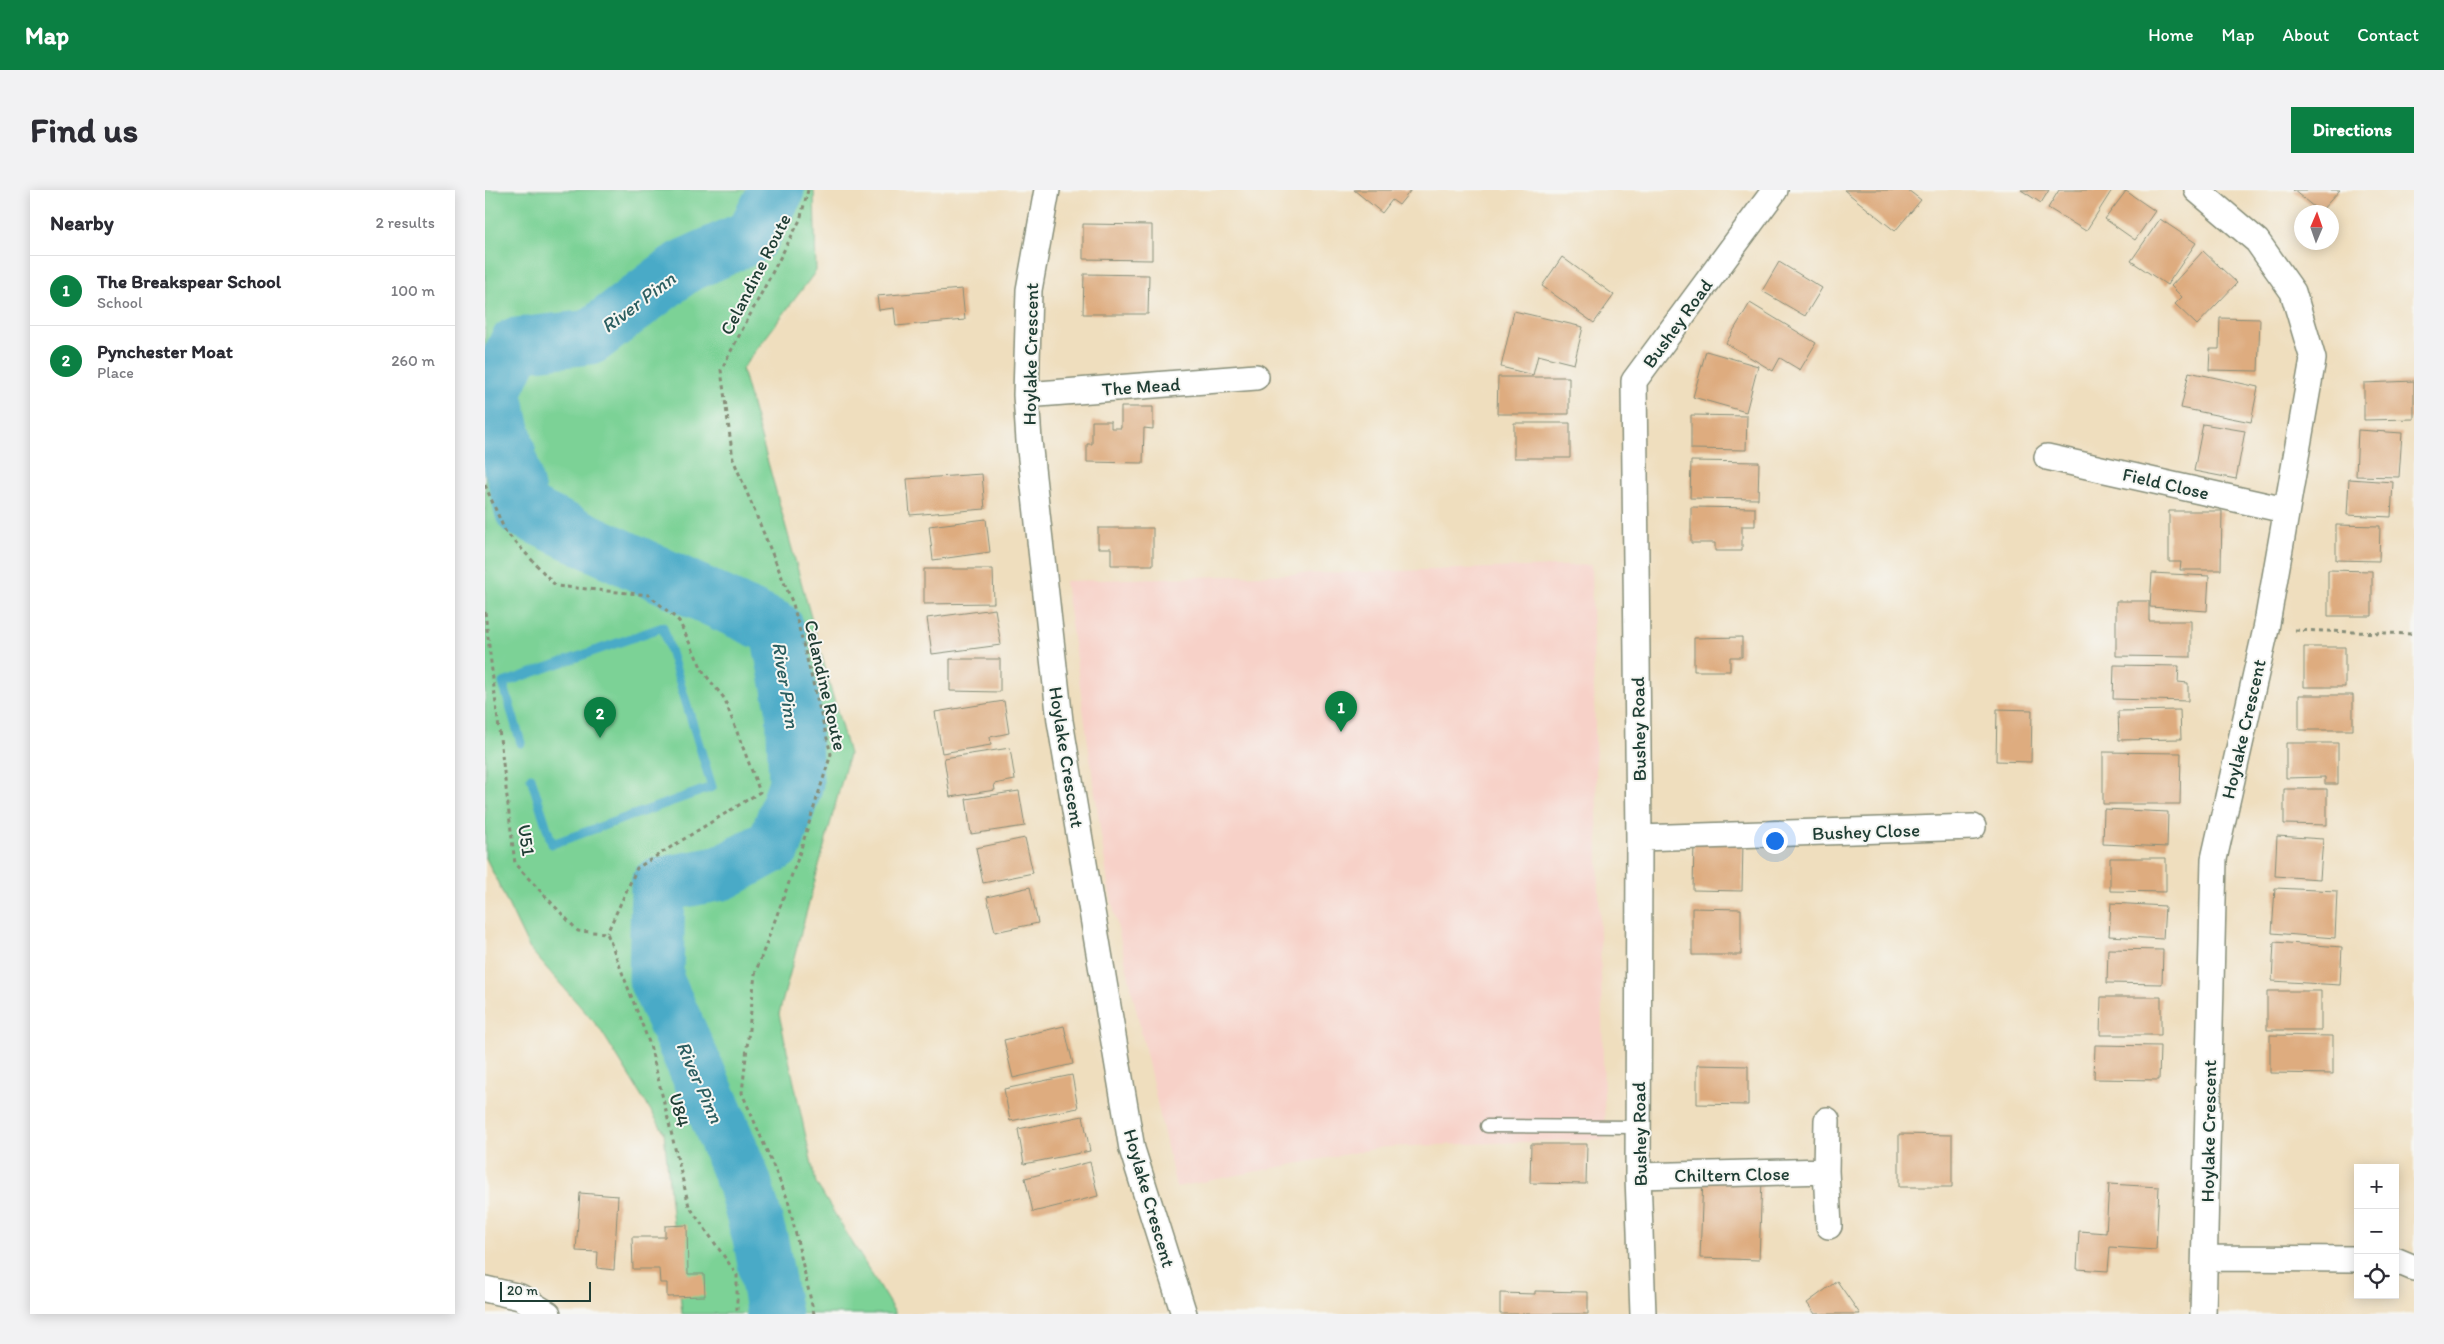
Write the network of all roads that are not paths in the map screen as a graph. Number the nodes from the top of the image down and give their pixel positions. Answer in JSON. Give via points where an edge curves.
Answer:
{"nodes":[{"id":1,"x":1047,"y":190,"type":"edge"},
{"id":2,"x":1775,"y":190,"type":"edge"},
{"id":3,"x":2197,"y":190,"type":"edge"},
{"id":4,"x":1256,"y":377,"type":"dead end"},
{"id":5,"x":1026,"y":395,"type":"junction"},
{"id":6,"x":2047,"y":457,"type":"dead end"},
{"id":7,"x":2285,"y":510,"type":"junction"},
{"id":8,"x":1973,"y":828,"type":"dead end"},
{"id":9,"x":1639,"y":838,"type":"junction"},
{"id":10,"x":1827,"y":1120,"type":"dead end"},
{"id":11,"x":1487,"y":1126,"type":"dead end"},
{"id":12,"x":1638,"y":1127,"type":"junction"},
{"id":13,"x":1825,"y":1171,"type":"junction"},
{"id":14,"x":1638,"y":1176,"type":"junction"},
{"id":15,"x":1829,"y":1226,"type":"dead end"},
{"id":16,"x":2205,"y":1258,"type":"junction"},
{"id":17,"x":2354,"y":1259,"type":"edge"},
{"id":18,"x":2399,"y":1262,"type":"edge"},
{"id":19,"x":2414,"y":1268,"type":"edge"},
{"id":20,"x":485,"y":1289,"type":"edge"},
{"id":21,"x":548,"y":1314,"type":"edge"},
{"id":22,"x":1184,"y":1314,"type":"edge"},
{"id":23,"x":1643,"y":1314,"type":"edge"},
{"id":24,"x":2203,"y":1314,"type":"edge"}],
"edges":[{"from":1,"to":5,"type":"street","name":"Hoylake Crescent","via":[[1029,290]]},
{"from":2,"to":9,"type":"street","name":"Bushey Road","via":[[1634,382]]},
{"from":3,"to":7,"type":"street","name":"Hoylake Crescent","via":[[2257,241],[2293,292],[2313,359]]},
{"from":4,"to":5,"type":"street","name":"The Mead"},
{"from":5,"to":22,"type":"street","name":"Hoylake Crescent","via":[[1060,721],[1132,1149]]},
{"from":6,"to":7,"type":"street","name":"Field Close"},
{"from":7,"to":16,"type":"street","name":"Hoylake Crescent","via":[[2265,629],[2214,859]]},
{"from":8,"to":9,"type":"street","name":"Bushey Close"},
{"from":9,"to":12,"type":"street","name":"Bushey Road"},
{"from":10,"to":13,"type":"street"},
{"from":11,"to":12,"type":"lane"},
{"from":12,"to":14,"type":"street","name":"Bushey Road"},
{"from":13,"to":14,"type":"street","name":"Chiltern Close"},
{"from":13,"to":15,"type":"street"},
{"from":14,"to":23,"type":"street","name":"Bushey Road"},
{"from":16,"to":17,"type":"street"},
{"from":16,"to":24,"type":"street","name":"Hoylake Crescent"},
{"from":18,"to":19,"type":"street"},
{"from":20,"to":21,"type":"street","via":[[520,1297]]}]}
